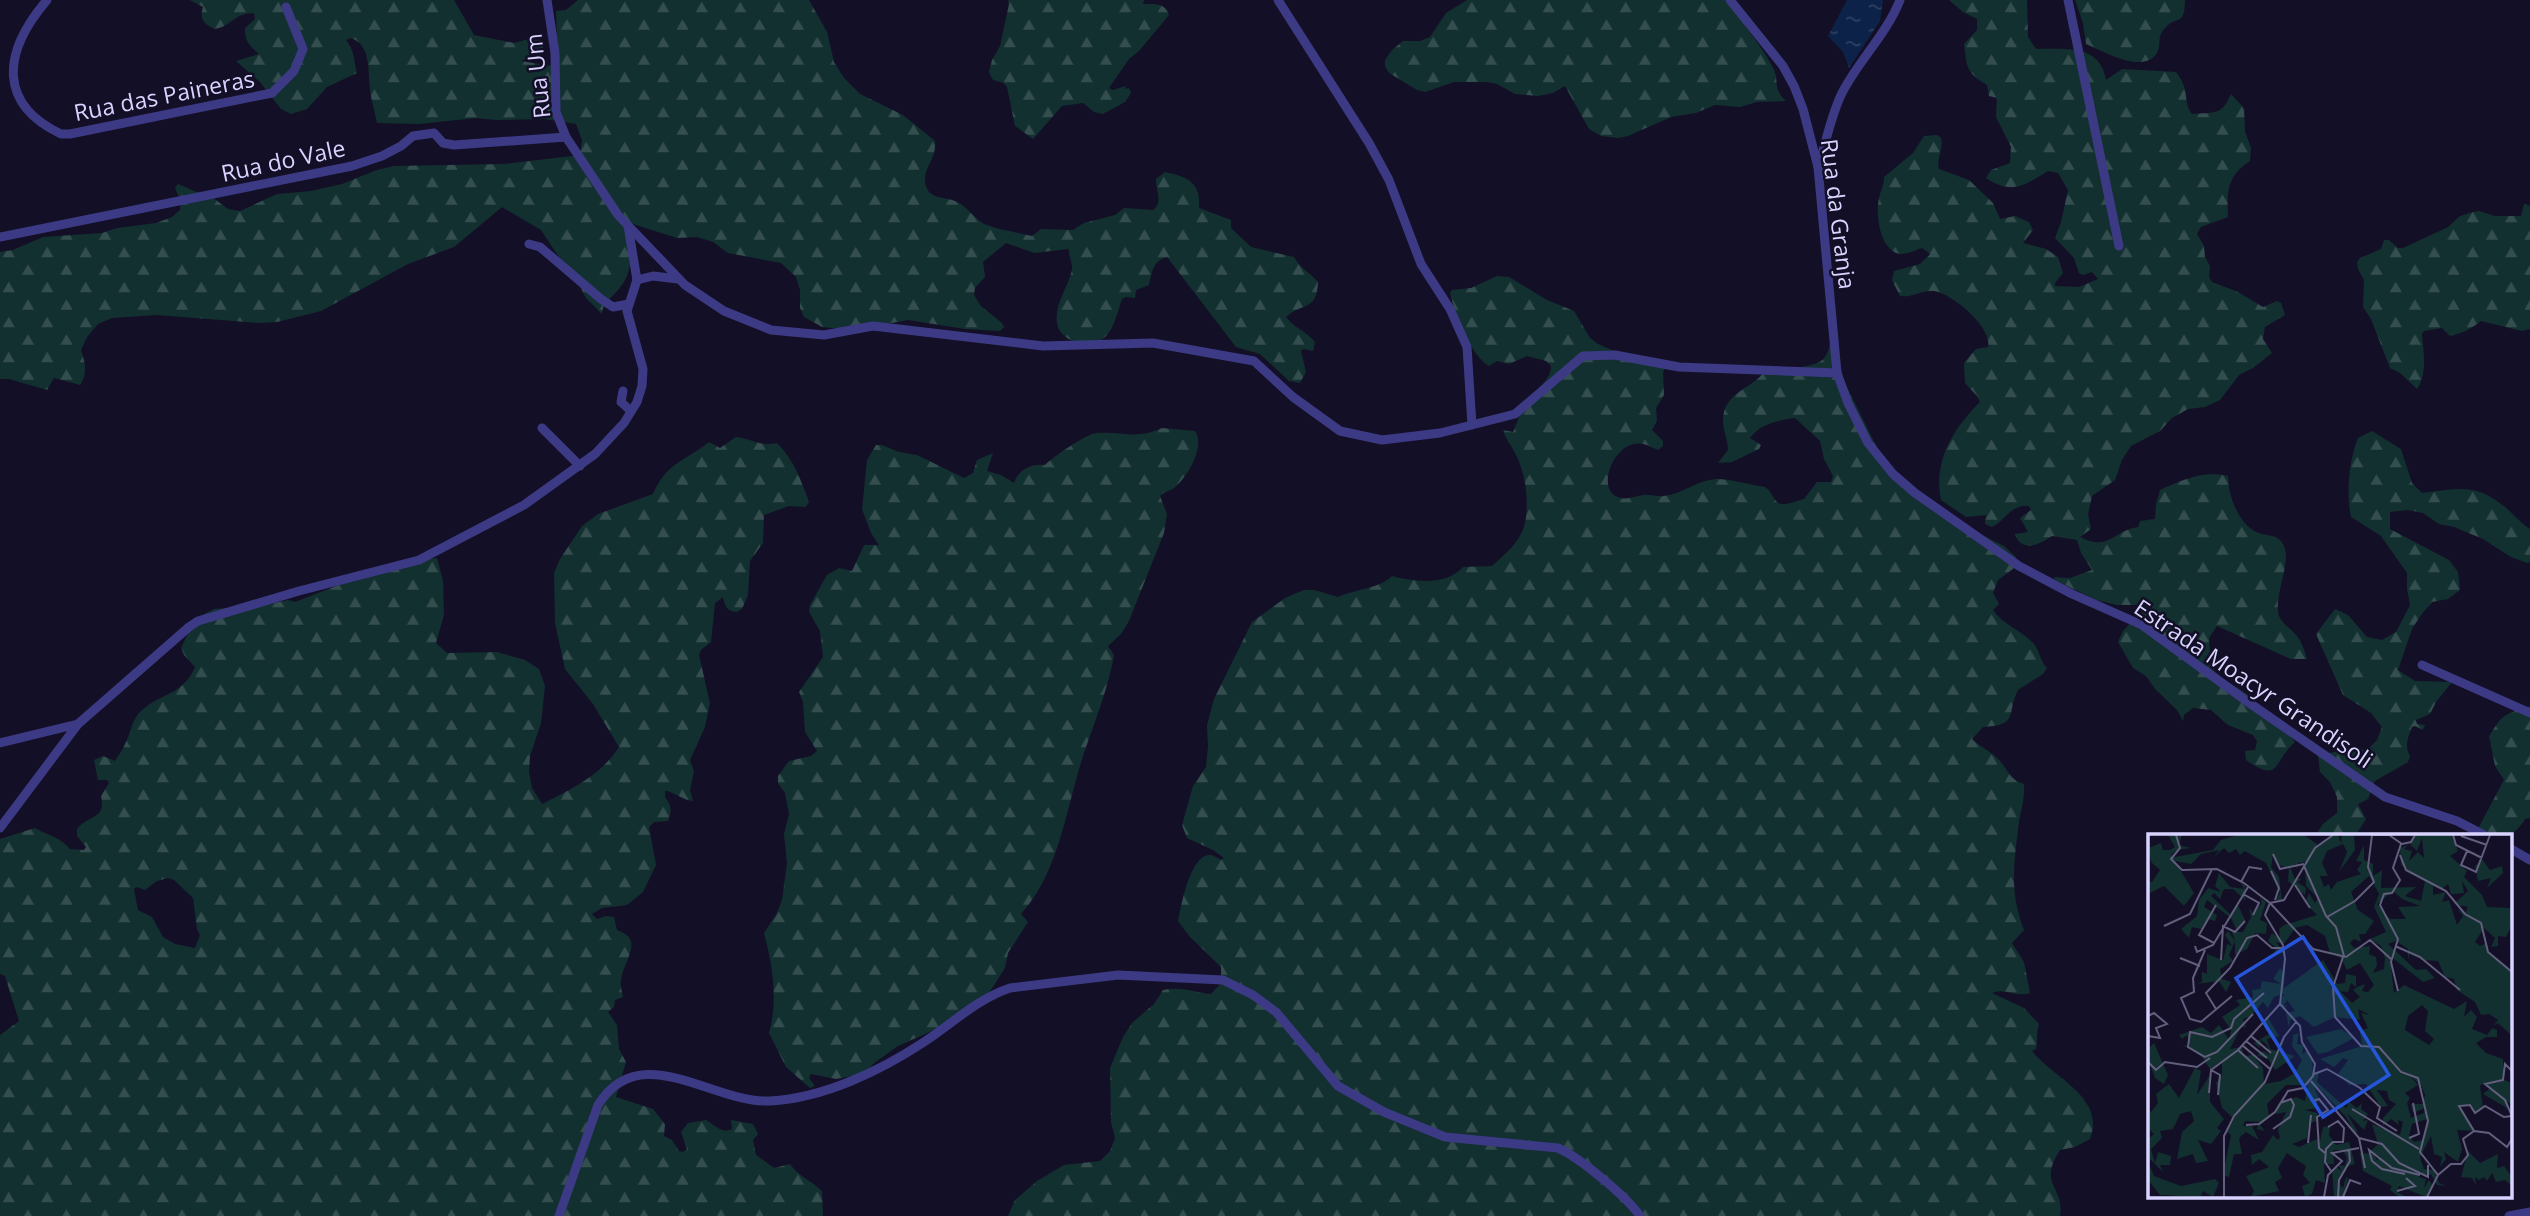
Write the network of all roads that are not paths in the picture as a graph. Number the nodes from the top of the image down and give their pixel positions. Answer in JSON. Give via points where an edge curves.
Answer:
{"nodes":[{"id":1,"x":47,"y":0,"type":"edge"},
{"id":2,"x":547,"y":0,"type":"edge"},
{"id":3,"x":1278,"y":0,"type":"edge"},
{"id":4,"x":1730,"y":0,"type":"edge"},
{"id":5,"x":1900,"y":0,"type":"edge"},
{"id":6,"x":2068,"y":0,"type":"edge"},
{"id":7,"x":286,"y":7,"type":"dead end"},
{"id":8,"x":4,"y":62,"type":"dead end"},
{"id":9,"x":18,"y":113,"type":"dead end"},
{"id":10,"x":566,"y":136,"type":"junction"},
{"id":11,"x":1818,"y":167,"type":"junction"},
{"id":12,"x":628,"y":226,"type":"junction"},
{"id":13,"x":0,"y":237,"type":"edge"},
{"id":14,"x":529,"y":244,"type":"dead end"},
{"id":15,"x":2119,"y":246,"type":"dead end"},
{"id":16,"x":678,"y":279,"type":"junction"},
{"id":17,"x":637,"y":280,"type":"junction"},
{"id":18,"x":629,"y":304,"type":"junction"},
{"id":19,"x":1837,"y":373,"type":"junction"},
{"id":20,"x":623,"y":391,"type":"dead end"},
{"id":21,"x":631,"y":411,"type":"junction"},
{"id":22,"x":1472,"y":425,"type":"junction"},
{"id":23,"x":542,"y":428,"type":"dead end"},
{"id":24,"x":580,"y":466,"type":"junction"},
{"id":25,"x":2422,"y":665,"type":"dead end"},
{"id":26,"x":2530,"y":713,"type":"edge"},
{"id":27,"x":78,"y":724,"type":"junction"},
{"id":28,"x":0,"y":743,"type":"edge"},
{"id":29,"x":0,"y":828,"type":"edge"},
{"id":30,"x":2482,"y":834,"type":"edge"},
{"id":31,"x":2512,"y":850,"type":"edge"},
{"id":32,"x":2530,"y":860,"type":"edge"},
{"id":33,"x":2530,"y":1212,"type":"edge"},
{"id":34,"x":559,"y":1216,"type":"edge"},
{"id":35,"x":1640,"y":1216,"type":"edge"},
{"id":36,"x":2509,"y":1216,"type":"edge"}],
"edges":[{"from":1,"to":8,"type":"street","via":[[11,43]]},
{"from":2,"to":10,"type":"street","name":"Rua Um","via":[[555,53],[556,112]]},
{"from":3,"to":22,"type":"street","via":[[1369,143],[1389,180],[1420,264],[1463,337]]},
{"from":4,"to":11,"type":"street","name":"Rua da Granja","via":[[1794,86]]},
{"from":5,"to":11,"type":"street","via":[[1840,96]]},
{"from":6,"to":15,"type":"street"},
{"from":7,"to":9,"type":"street","name":"Rua das Paineras","via":[[303,49],[294,71],[272,93],[70,134],[53,131]]},
{"from":10,"to":12,"type":"street","name":"Rua Um"},
{"from":10,"to":13,"type":"street","name":"Rua do Vale","via":[[454,145],[443,143],[435,133],[413,136],[382,156],[352,166]]},
{"from":11,"to":19,"type":"street","name":"Rua da Granja"},
{"from":12,"to":16,"type":"street","name":"Rua Um"},
{"from":12,"to":17,"type":"street"},
{"from":14,"to":18,"type":"street","via":[[540,247],[613,307]]},
{"from":16,"to":17,"type":"street","via":[[653,276]]},
{"from":16,"to":22,"type":"street","name":"Rua Um","via":[[724,311],[771,330],[824,335],[873,326],[1043,346],[1153,343],[1254,361],[1293,397],[1340,430],[1382,440]]},
{"from":17,"to":18,"type":"street"},
{"from":18,"to":21,"type":"street","via":[[630,328],[643,369],[642,386]]},
{"from":19,"to":22,"type":"street","name":"Rua Um","via":[[1679,367],[1615,355],[1583,356],[1515,414]]},
{"from":19,"to":30,"type":"street","name":"Estrada Moacyr Grandisoli","via":[[1868,443],[1915,493],[2019,566],[2142,625],[2385,797]]},
{"from":20,"to":21,"type":"street","via":[[621,402]]},
{"from":21,"to":24,"type":"street","via":[[610,440]]},
{"from":23,"to":24,"type":"street"},
{"from":24,"to":27,"type":"street","via":[[524,505],[419,560],[198,621]]},
{"from":25,"to":26,"type":"street"},
{"from":27,"to":28,"type":"street"},
{"from":27,"to":29,"type":"street"},
{"from":31,"to":32,"type":"street"},
{"from":33,"to":36,"type":"street"},
{"from":34,"to":35,"type":"street","via":[[598,1105],[618,1082],[661,1075],[754,1101],[790,1098],[848,1082],[902,1055],[1002,990],[1131,974],[1230,983],[1281,1017],[1330,1078],[1348,1093],[1445,1137],[1558,1149],[1574,1157]]}]}
